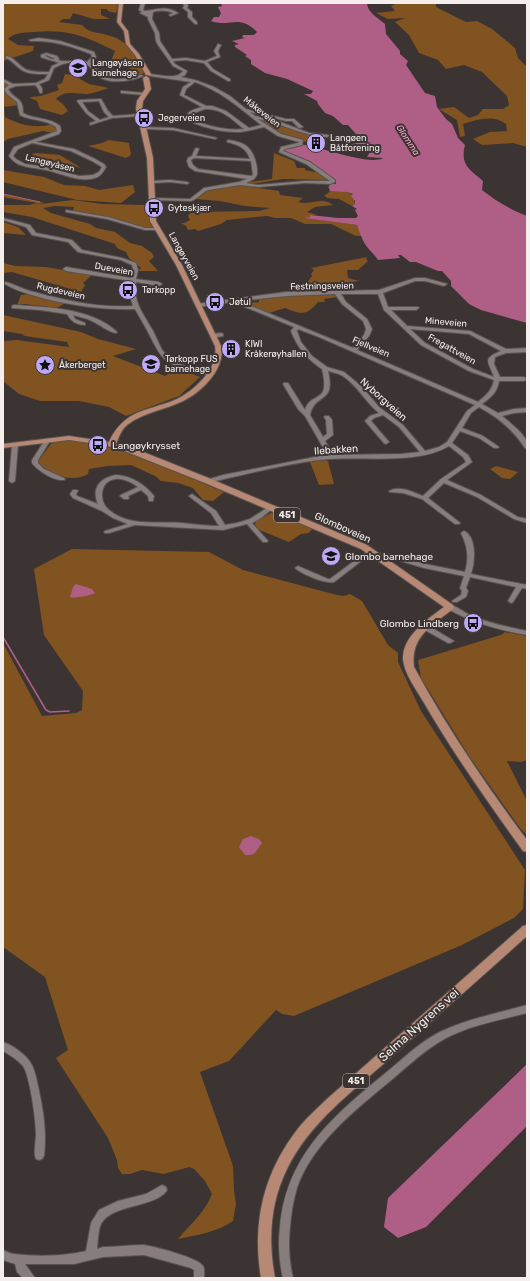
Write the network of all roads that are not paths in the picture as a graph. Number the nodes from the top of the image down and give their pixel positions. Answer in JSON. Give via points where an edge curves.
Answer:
{"nodes":[{"id":1,"x":121,"y":3,"type":"edge"},
{"id":2,"x":143,"y":3,"type":"edge"},
{"id":3,"x":185,"y":3,"type":"edge"},
{"id":4,"x":150,"y":14,"type":"junction"},
{"id":5,"x":171,"y":15,"type":"dead end"},
{"id":6,"x":196,"y":23,"type":"dead end"},
{"id":7,"x":30,"y":40,"type":"dead end"},
{"id":8,"x":219,"y":45,"type":"dead end"},
{"id":9,"x":7,"y":57,"type":"dead end"},
{"id":10,"x":55,"y":60,"type":"dead end"},
{"id":11,"x":170,"y":60,"type":"junction"},
{"id":12,"x":205,"y":62,"type":"junction"},
{"id":13,"x":62,"y":63,"type":"junction"},
{"id":14,"x":88,"y":64,"type":"junction"},
{"id":15,"x":96,"y":71,"type":"junction"},
{"id":16,"x":50,"y":73,"type":"junction"},
{"id":17,"x":121,"y":74,"type":"dead end"},
{"id":18,"x":146,"y":75,"type":"junction"},
{"id":19,"x":178,"y":77,"type":"junction"},
{"id":20,"x":3,"y":80,"type":"edge"},
{"id":21,"x":229,"y":80,"type":"dead end"},
{"id":22,"x":194,"y":81,"type":"junction"},
{"id":23,"x":36,"y":84,"type":"junction"},
{"id":24,"x":12,"y":85,"type":"junction"},
{"id":25,"x":41,"y":92,"type":"dead end"},
{"id":26,"x":122,"y":92,"type":"dead end"},
{"id":27,"x":146,"y":94,"type":"junction"},
{"id":28,"x":204,"y":107,"type":"junction"},
{"id":29,"x":245,"y":109,"type":"junction"},
{"id":30,"x":140,"y":115,"type":"junction"},
{"id":31,"x":112,"y":117,"type":"junction"},
{"id":32,"x":256,"y":117,"type":"junction"},
{"id":33,"x":99,"y":121,"type":"junction"},
{"id":34,"x":91,"y":124,"type":"dead end"},
{"id":35,"x":265,"y":126,"type":"junction"},
{"id":36,"x":301,"y":127,"type":"dead end"},
{"id":37,"x":144,"y":128,"type":"junction"},
{"id":38,"x":247,"y":129,"type":"junction"},
{"id":39,"x":327,"y":136,"type":"dead end"},
{"id":40,"x":215,"y":138,"type":"dead end"},
{"id":41,"x":230,"y":141,"type":"dead end"},
{"id":42,"x":32,"y":142,"type":"junction"},
{"id":43,"x":197,"y":149,"type":"dead end"},
{"id":44,"x":195,"y":157,"type":"junction"},
{"id":45,"x":252,"y":160,"type":"junction"},
{"id":46,"x":252,"y":178,"type":"junction"},
{"id":47,"x":152,"y":182,"type":"junction"},
{"id":48,"x":186,"y":183,"type":"dead end"},
{"id":49,"x":238,"y":183,"type":"junction"},
{"id":50,"x":152,"y":199,"type":"junction"},
{"id":51,"x":68,"y":211,"type":"dead end"},
{"id":52,"x":3,"y":219,"type":"edge"},
{"id":53,"x":156,"y":229,"type":"junction"},
{"id":54,"x":66,"y":269,"type":"dead end"},
{"id":55,"x":132,"y":280,"type":"junction"},
{"id":56,"x":7,"y":283,"type":"dead end"},
{"id":57,"x":159,"y":284,"type":"dead end"},
{"id":58,"x":444,"y":284,"type":"dead end"},
{"id":59,"x":380,"y":292,"type":"junction"},
{"id":60,"x":337,"y":293,"type":"junction"},
{"id":61,"x":234,"y":301,"type":"junction"},
{"id":62,"x":69,"y":303,"type":"junction"},
{"id":63,"x":198,"y":305,"type":"junction"},
{"id":64,"x":14,"y":307,"type":"dead end"},
{"id":65,"x":136,"y":307,"type":"junction"},
{"id":66,"x":416,"y":308,"type":"dead end"},
{"id":67,"x":386,"y":309,"type":"junction"},
{"id":68,"x":58,"y":311,"type":"junction"},
{"id":69,"x":69,"y":313,"type":"junction"},
{"id":70,"x":83,"y":324,"type":"dead end"},
{"id":71,"x":297,"y":326,"type":"junction"},
{"id":72,"x":405,"y":327,"type":"junction"},
{"id":73,"x":114,"y":332,"type":"dead end"},
{"id":74,"x":354,"y":350,"type":"junction"},
{"id":75,"x":505,"y":350,"type":"junction"},
{"id":76,"x":527,"y":350,"type":"edge"},
{"id":77,"x":325,"y":368,"type":"junction"},
{"id":78,"x":209,"y":374,"type":"junction"},
{"id":79,"x":524,"y":378,"type":"dead end"},
{"id":80,"x":496,"y":379,"type":"junction"},
{"id":81,"x":286,"y":384,"type":"dead end"},
{"id":82,"x":478,"y":404,"type":"junction"},
{"id":83,"x":527,"y":410,"type":"edge"},
{"id":84,"x":384,"y":412,"type":"junction"},
{"id":85,"x":307,"y":415,"type":"junction"},
{"id":86,"x":498,"y":415,"type":"junction"},
{"id":87,"x":327,"y":417,"type":"dead end"},
{"id":88,"x":459,"y":429,"type":"junction"},
{"id":89,"x":47,"y":440,"type":"junction"},
{"id":90,"x":323,"y":440,"type":"junction"},
{"id":91,"x":110,"y":441,"type":"junction"},
{"id":92,"x":386,"y":442,"type":"dead end"},
{"id":93,"x":449,"y":443,"type":"junction"},
{"id":94,"x":15,"y":445,"type":"junction"},
{"id":95,"x":3,"y":446,"type":"edge"},
{"id":96,"x":496,"y":447,"type":"dead end"},
{"id":97,"x":527,"y":447,"type":"edge"},
{"id":98,"x":424,"y":453,"type":"junction"},
{"id":99,"x":332,"y":457,"type":"junction"},
{"id":100,"x":62,"y":479,"type":"dead end"},
{"id":101,"x":443,"y":480,"type":"junction"},
{"id":102,"x":12,"y":481,"type":"dead end"},
{"id":103,"x":208,"y":481,"type":"junction"},
{"id":104,"x":142,"y":487,"type":"junction"},
{"id":105,"x":75,"y":491,"type":"dead end"},
{"id":106,"x":392,"y":491,"type":"dead end"},
{"id":107,"x":192,"y":496,"type":"dead end"},
{"id":108,"x":126,"y":498,"type":"dead end"},
{"id":109,"x":424,"y":498,"type":"junction"},
{"id":110,"x":151,"y":500,"type":"dead end"},
{"id":111,"x":270,"y":508,"type":"junction"},
{"id":112,"x":103,"y":509,"type":"junction"},
{"id":113,"x":248,"y":522,"type":"junction"},
{"id":114,"x":527,"y":522,"type":"edge"},
{"id":115,"x":136,"y":523,"type":"junction"},
{"id":116,"x":457,"y":523,"type":"dead end"},
{"id":117,"x":223,"y":528,"type":"junction"},
{"id":118,"x":107,"y":532,"type":"dead end"},
{"id":119,"x":464,"y":533,"type":"dead end"},
{"id":120,"x":265,"y":541,"type":"dead end"},
{"id":121,"x":370,"y":551,"type":"junction"},
{"id":122,"x":389,"y":556,"type":"dead end"},
{"id":123,"x":298,"y":568,"type":"dead end"},
{"id":124,"x":468,"y":574,"type":"junction"},
{"id":125,"x":520,"y":585,"type":"junction"},
{"id":126,"x":527,"y":587,"type":"edge"},
{"id":127,"x":511,"y":601,"type":"dead end"},
{"id":128,"x":452,"y":604,"type":"junction"},
{"id":129,"x":425,"y":627,"type":"junction"},
{"id":130,"x":527,"y":633,"type":"edge"},
{"id":131,"x":450,"y":642,"type":"dead end"},
{"id":132,"x":527,"y":848,"type":"edge"},
{"id":133,"x":527,"y":929,"type":"edge"},
{"id":134,"x":527,"y":1009,"type":"edge"},
{"id":135,"x":3,"y":1046,"type":"edge"},
{"id":136,"x":39,"y":1156,"type":"dead end"},
{"id":137,"x":162,"y":1190,"type":"dead end"},
{"id":138,"x":3,"y":1255,"type":"edge"},
{"id":139,"x":91,"y":1255,"type":"junction"},
{"id":140,"x":19,"y":1260,"type":"junction"},
{"id":141,"x":30,"y":1278,"type":"edge"},
{"id":142,"x":199,"y":1278,"type":"edge"},
{"id":143,"x":268,"y":1278,"type":"edge"},
{"id":144,"x":288,"y":1278,"type":"edge"}],
"edges":[{"from":1,"to":18,"type":"main road","via":[[119,22],[126,31],[128,44],[137,54]]},
{"from":2,"to":4,"type":"street","via":[[143,14]]},
{"from":3,"to":6,"type":"street","via":[[185,8]]},
{"from":4,"to":5,"type":"street","via":[[159,9],[176,13]]},
{"from":4,"to":11,"type":"street","via":[[151,22],[158,33],[158,41]]},
{"from":7,"to":14,"type":"street","via":[[56,40],[93,53],[94,56]]},
{"from":8,"to":12,"type":"street","via":[[216,51],[219,56]]},
{"from":9,"to":16,"type":"street","via":[[23,69]]},
{"from":10,"to":13,"type":"street"},
{"from":11,"to":12,"type":"street"},
{"from":11,"to":19,"type":"street","via":[[186,71]]},
{"from":12,"to":21,"type":"street","via":[[212,70]]},
{"from":13,"to":14,"type":"street"},
{"from":13,"to":16,"type":"street","via":[[54,67]]},
{"from":14,"to":15,"type":"street"},
{"from":15,"to":17,"type":"street","via":[[112,70]]},
{"from":15,"to":18,"type":"street","via":[[101,77],[117,80]]},
{"from":16,"to":23,"type":"street","via":[[47,80]]},
{"from":18,"to":19,"type":"street","name":"Måkeveien"},
{"from":18,"to":27,"type":"main road"},
{"from":19,"to":22,"type":"street","name":"Måkeveien"},
{"from":20,"to":24,"type":"street"},
{"from":22,"to":28,"type":"street","via":[[184,88],[182,95]]},
{"from":22,"to":29,"type":"street","name":"Måkeveien","via":[[220,91]]},
{"from":23,"to":24,"type":"street"},
{"from":23,"to":25,"type":"street"},
{"from":24,"to":42,"type":"street","name":"Langøyåsen","via":[[6,90],[19,102],[21,114],[54,122],[59,128],[54,134]]},
{"from":26,"to":27,"type":"street"},
{"from":27,"to":30,"type":"main road","via":[[140,104]]},
{"from":28,"to":38,"type":"street","via":[[220,109]]},
{"from":28,"to":38,"type":"street","via":[[191,113],[187,116],[188,119],[228,130]]},
{"from":29,"to":32,"type":"street","name":"Måkeveien"},
{"from":29,"to":36,"type":"street","via":[[293,120]]},
{"from":30,"to":31,"type":"street"},
{"from":30,"to":37,"type":"main road","name":"Langøyveien"},
{"from":31,"to":33,"type":"street"},
{"from":31,"to":33,"type":"street","via":[[106,112],[100,100],[79,102]]},
{"from":32,"to":35,"type":"street","name":"Måkeveien"},
{"from":32,"to":39,"type":"street","via":[[306,134]]},
{"from":33,"to":34,"type":"street"},
{"from":35,"to":38,"type":"street"},
{"from":35,"to":49,"type":"street","name":"Måkeveien","via":[[279,135],[300,141],[300,144],[283,148],[281,152],[310,165],[333,182],[291,182],[258,186]]},
{"from":37,"to":40,"type":"street","via":[[167,128]]},
{"from":37,"to":47,"type":"main road","name":"Langøyveien","via":[[149,146]]},
{"from":41,"to":45,"type":"street","via":[[246,148]]},
{"from":42,"to":42,"type":"street","name":"Langøyåsen","via":[[74,151],[99,162],[104,168],[103,171],[76,178],[14,160],[11,156],[16,148]]},
{"from":43,"to":44,"type":"street"},
{"from":44,"to":45,"type":"street"},
{"from":44,"to":46,"type":"street","via":[[189,161],[197,170]]},
{"from":45,"to":46,"type":"street","via":[[256,170]]},
{"from":46,"to":49,"type":"street"},
{"from":47,"to":48,"type":"street"},
{"from":47,"to":50,"type":"main road","name":"Langøyveien"},
{"from":49,"to":50,"type":"street","via":[[206,189],[191,200]]},
{"from":50,"to":53,"type":"main road","name":"Langøyveien","via":[[152,217]]},
{"from":51,"to":53,"type":"street","via":[[108,218],[145,229]]},
{"from":52,"to":55,"type":"street","via":[[28,226],[34,234],[70,241],[80,251],[131,262],[136,266]]},
{"from":53,"to":63,"type":"main road","name":"Langøyveien","via":[[179,265]]},
{"from":54,"to":55,"type":"street","name":"Dueveien"},
{"from":55,"to":57,"type":"street","name":"Dueveien"},
{"from":55,"to":65,"type":"street"},
{"from":56,"to":62,"type":"street","name":"Rugdeveien"},
{"from":58,"to":59,"type":"street","name":"Festningsveien","via":[[416,279]]},
{"from":59,"to":60,"type":"street","name":"Festningsveien"},
{"from":59,"to":67,"type":"street","name":"Fregattveien"},
{"from":60,"to":61,"type":"street","name":"Festningsveien","via":[[286,294]]},
{"from":60,"to":74,"type":"street","via":[[344,303],[365,320],[369,329]]},
{"from":61,"to":63,"type":"street","name":"Festningsveien"},
{"from":61,"to":71,"type":"street","name":"Fjellveien"},
{"from":62,"to":65,"type":"street","name":"Rugdeveien"},
{"from":62,"to":68,"type":"street"},
{"from":63,"to":78,"type":"main road","name":"Langøyveien","via":[[217,336],[220,354]]},
{"from":64,"to":68,"type":"street"},
{"from":65,"to":78,"type":"street","via":[[163,355],[179,364]]},
{"from":66,"to":67,"type":"street"},
{"from":67,"to":72,"type":"street","name":"Fregattveien"},
{"from":68,"to":69,"type":"street"},
{"from":69,"to":70,"type":"street","via":[[73,320]]},
{"from":69,"to":73,"type":"street","via":[[109,326]]},
{"from":71,"to":74,"type":"street","name":"Fjellveien"},
{"from":71,"to":77,"type":"street","via":[[294,331],[299,342],[317,363]]},
{"from":72,"to":75,"type":"street","name":"Mineveien","via":[[470,333]]},
{"from":72,"to":80,"type":"street","name":"Fregattveien","via":[[423,344],[480,374]]},
{"from":74,"to":82,"type":"street","name":"Fjellveien"},
{"from":75,"to":76,"type":"street"},
{"from":75,"to":80,"type":"street","via":[[491,358]]},
{"from":77,"to":84,"type":"street","name":"Nyborgveien","via":[[342,373]]},
{"from":77,"to":85,"type":"street","via":[[326,392],[309,406]]},
{"from":78,"to":91,"type":"main road","name":"Langøyveien","via":[[186,397],[136,416]]},
{"from":79,"to":80,"type":"street"},
{"from":80,"to":82,"type":"street","via":[[493,392]]},
{"from":81,"to":85,"type":"street"},
{"from":82,"to":86,"type":"street","name":"Fjellveien"},
{"from":82,"to":88,"type":"street","via":[[469,412]]},
{"from":83,"to":86,"type":"street"},
{"from":84,"to":92,"type":"street","via":[[368,421]]},
{"from":84,"to":98,"type":"street","name":"Nyborgveien","via":[[401,426]]},
{"from":85,"to":90,"type":"street"},
{"from":86,"to":97,"type":"street","name":"Fjellveien"},
{"from":87,"to":90,"type":"street","via":[[330,435]]},
{"from":88,"to":93,"type":"street"},
{"from":88,"to":96,"type":"street","via":[[482,437]]},
{"from":89,"to":91,"type":"main road","name":"Glomboveien","number":"451","via":[[76,438]]},
{"from":89,"to":94,"type":"main road","name":"Glomboveien","number":"451"},
{"from":89,"to":100,"type":"street","via":[[35,463],[42,470]]},
{"from":90,"to":99,"type":"street"},
{"from":91,"to":103,"type":"main road","name":"Glomboveien","number":"451"},
{"from":93,"to":98,"type":"street","name":"Ilebakken"},
{"from":93,"to":101,"type":"street","via":[[466,456],[469,462]]},
{"from":94,"to":95,"type":"main road","name":"Glomboveien","number":"451"},
{"from":94,"to":102,"type":"street"},
{"from":98,"to":99,"type":"street","name":"Ilebakken"},
{"from":99,"to":103,"type":"street","name":"Ilebakken"},
{"from":101,"to":109,"type":"street"},
{"from":101,"to":114,"type":"street"},
{"from":103,"to":111,"type":"main road","name":"Glomboveien","number":"451"},
{"from":104,"to":108,"type":"street","via":[[123,496]]},
{"from":104,"to":110,"type":"street","via":[[151,496]]},
{"from":104,"to":112,"type":"street","via":[[124,477],[108,479],[100,486],[98,492]]},
{"from":105,"to":112,"type":"street","via":[[75,497]]},
{"from":106,"to":109,"type":"street","via":[[404,491]]},
{"from":107,"to":117,"type":"street","via":[[214,512]]},
{"from":109,"to":116,"type":"street"},
{"from":111,"to":113,"type":"street"},
{"from":111,"to":121,"type":"main road","name":"Glomboveien","number":"451"},
{"from":112,"to":115,"type":"street","via":[[126,521]]},
{"from":113,"to":117,"type":"street"},
{"from":113,"to":120,"type":"street"},
{"from":115,"to":117,"type":"street"},
{"from":115,"to":118,"type":"street"},
{"from":119,"to":124,"type":"street","via":[[471,544],[472,559]]},
{"from":121,"to":123,"type":"street","via":[[332,581]]},
{"from":121,"to":128,"type":"main road","name":"Glomboveien","number":"451"},
{"from":122,"to":124,"type":"street"},
{"from":124,"to":125,"type":"street"},
{"from":124,"to":128,"type":"street","via":[[463,588],[464,596]]},
{"from":125,"to":126,"type":"street"},
{"from":125,"to":127,"type":"street"},
{"from":128,"to":129,"type":"main road"},
{"from":128,"to":130,"type":"street","name":"Glomboveien","via":[[464,615]]},
{"from":129,"to":131,"type":"street"},
{"from":129,"to":132,"type":"main road","via":[[415,636],[408,650],[409,667],[482,788]]},
{"from":133,"to":143,"type":"main road","name":"Selma Nygrens vei","number":"451","via":[[331,1103],[302,1133],[285,1158],[270,1194],[264,1241]]},
{"from":134,"to":144,"type":"street","via":[[473,1024],[444,1035],[425,1046],[331,1127],[304,1162],[288,1199],[284,1216],[285,1267]]},
{"from":135,"to":136,"type":"street","via":[[20,1057],[32,1079],[41,1129]]},
{"from":137,"to":139,"type":"street","via":[[148,1198],[103,1213],[96,1223]]},
{"from":138,"to":140,"type":"street"},
{"from":139,"to":140,"type":"street","via":[[74,1259]]},
{"from":139,"to":142,"type":"street","via":[[127,1250],[153,1251],[194,1264],[199,1268]]},
{"from":140,"to":141,"type":"street","via":[[21,1269]]}]}
